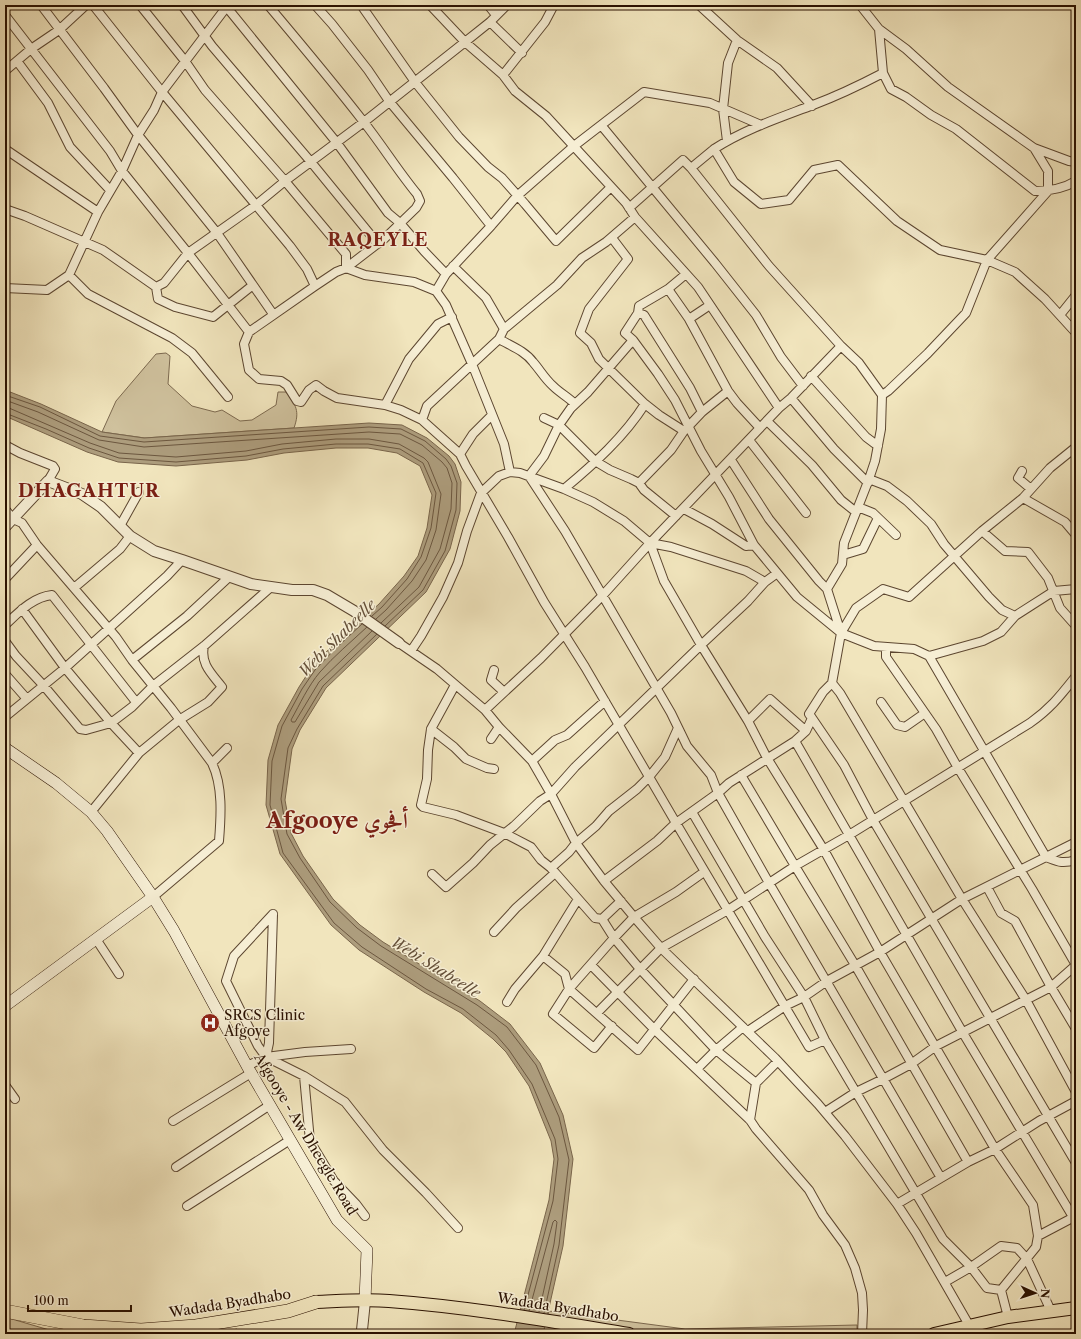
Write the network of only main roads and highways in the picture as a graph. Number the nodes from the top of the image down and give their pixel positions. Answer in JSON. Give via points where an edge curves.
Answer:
{"nodes":[{"id":1,"x":5,"y":748,"type":"edge"},
{"id":2,"x":153,"y":897,"type":"junction"},
{"id":3,"x":5,"y":1006,"type":"edge"},
{"id":4,"x":365,"y":1301,"type":"junction"},
{"id":5,"x":5,"y":1302,"type":"edge"},
{"id":6,"x":316,"y":1302,"type":"junction"},
{"id":7,"x":1076,"y":1308,"type":"edge"},
{"id":8,"x":5,"y":1311,"type":"edge"},
{"id":9,"x":950,"y":1332,"type":"edge"},
{"id":10,"x":628,"y":1334,"type":"edge"},
{"id":11,"x":934,"y":1334,"type":"edge"}],
"edges":[{"from":1,"to":2,"type":"main road","name":"Afgooye - Aw Dheegle Road","via":[[56,783],[91,812]]},
{"from":2,"to":3,"type":"main road"},
{"from":2,"to":4,"type":"main road","name":"Afgooye - Aw Dheegle Road","via":[[249,1070],[337,1220],[367,1250]]},
{"from":4,"to":6,"type":"main road","name":"Wadada Byadhabo"},
{"from":4,"to":10,"type":"main road","name":"Wadada Byadhabo","via":[[389,1301],[516,1316]]},
{"from":5,"to":6,"type":"highway","name":"Wadada Byadhabo","via":[[75,1317],[117,1322],[165,1322],[287,1303]]},
{"from":6,"to":8,"type":"highway","name":"Wadada Byadhabo","via":[[288,1311],[196,1326],[141,1330],[83,1326]]},
{"from":7,"to":9,"type":"main road","via":[[1008,1317],[969,1325]]},
{"from":9,"to":11,"type":"main road"}]}
